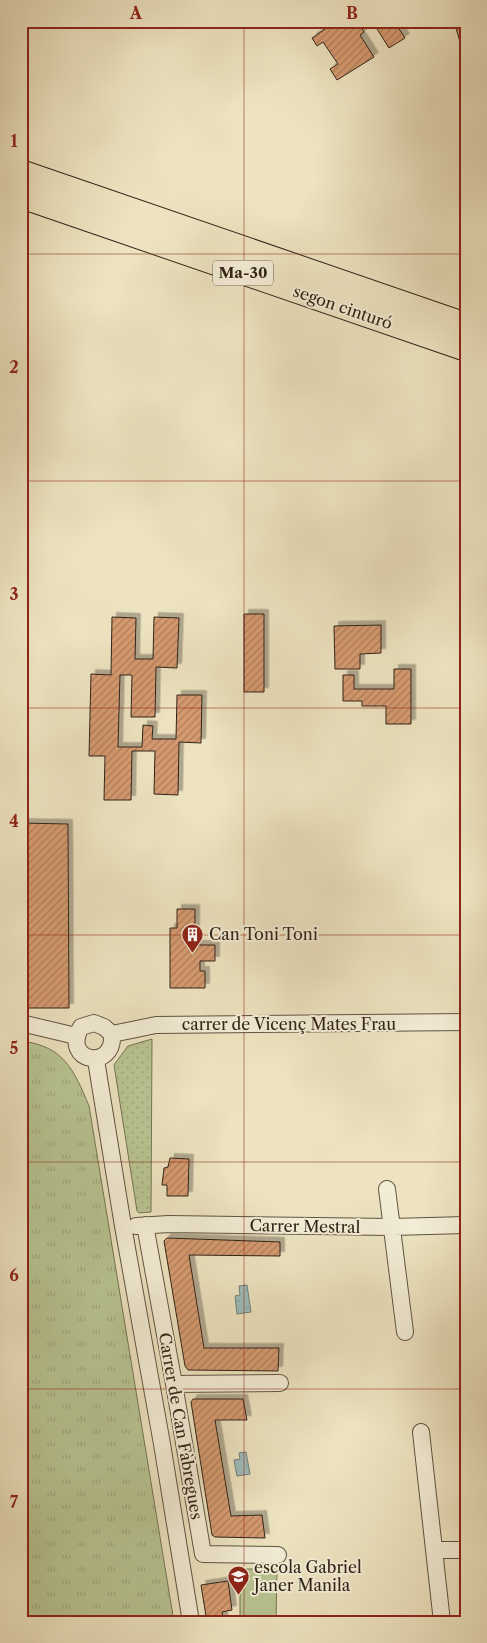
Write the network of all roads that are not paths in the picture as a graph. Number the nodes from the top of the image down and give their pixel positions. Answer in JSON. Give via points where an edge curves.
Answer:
{"nodes":[{"id":1,"x":21,"y":172,"type":"edge"},
{"id":2,"x":21,"y":196,"type":"edge"},
{"id":3,"x":466,"y":325,"type":"edge"},
{"id":4,"x":466,"y":349,"type":"edge"},
{"id":5,"x":466,"y":1022,"type":"edge"},
{"id":6,"x":21,"y":1023,"type":"edge"},
{"id":7,"x":112,"y":1034,"type":"junction"},
{"id":8,"x":76,"y":1036,"type":"junction"},
{"id":9,"x":96,"y":1060,"type":"junction"},
{"id":10,"x":388,"y":1189,"type":"dead end"},
{"id":11,"x":145,"y":1225,"type":"junction"},
{"id":12,"x":466,"y":1225,"type":"edge"},
{"id":13,"x":123,"y":1226,"type":"junction"},
{"id":14,"x":392,"y":1227,"type":"junction"},
{"id":15,"x":405,"y":1332,"type":"dead end"},
{"id":16,"x":280,"y":1383,"type":"dead end"},
{"id":17,"x":174,"y":1384,"type":"junction"},
{"id":18,"x":421,"y":1432,"type":"dead end"},
{"id":19,"x":434,"y":1550,"type":"junction"},
{"id":20,"x":466,"y":1550,"type":"edge"},
{"id":21,"x":278,"y":1555,"type":"dead end"},
{"id":22,"x":191,"y":1622,"type":"edge"},
{"id":23,"x":442,"y":1622,"type":"edge"}],
"edges":[{"from":1,"to":3,"type":"highway","name":"segon cinturó","number":"Ma-30"},
{"from":2,"to":4,"type":"highway","name":"segon cinturó","number":"Ma-30"},
{"from":5,"to":7,"type":"street","name":"carrer de Vicenç Mates Frau","via":[[156,1025]]},
{"from":6,"to":8,"type":"street"},
{"from":7,"to":8,"type":"street","via":[[94,1024],[81,1027]]},
{"from":7,"to":9,"type":"street","via":[[113,1044],[105,1056]]},
{"from":8,"to":9,"type":"street","via":[[80,1051],[86,1058]]},
{"from":9,"to":13,"type":"street"},
{"from":10,"to":14,"type":"street"},
{"from":11,"to":13,"type":"street","name":"Carrer Mestral"},
{"from":11,"to":14,"type":"street","name":"Carrer Mestral"},
{"from":11,"to":17,"type":"street","name":"Carrer de Can Fàbregues"},
{"from":12,"to":14,"type":"street","name":"Carrer Mestral"},
{"from":13,"to":22,"type":"street"},
{"from":14,"to":15,"type":"street"},
{"from":16,"to":17,"type":"street"},
{"from":17,"to":21,"type":"street","name":"Carrer de Can Fàbregues","via":[[202,1554]]},
{"from":18,"to":19,"type":"street"},
{"from":19,"to":20,"type":"street"},
{"from":19,"to":23,"type":"street"}]}
